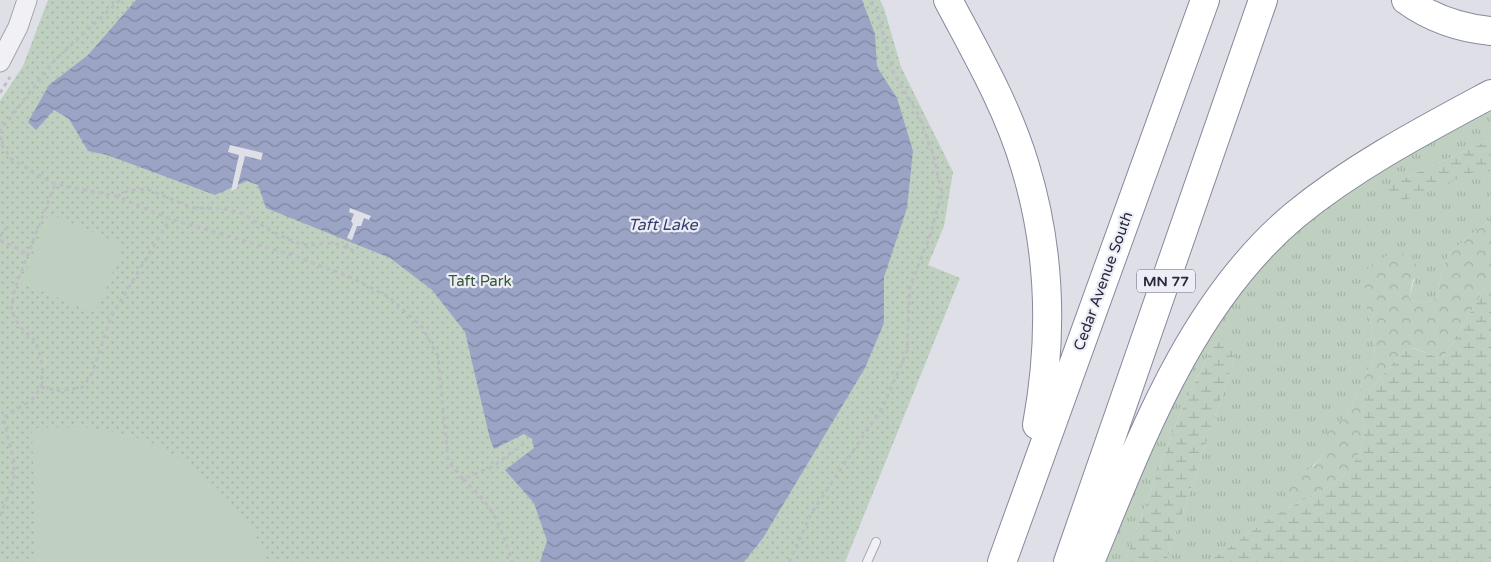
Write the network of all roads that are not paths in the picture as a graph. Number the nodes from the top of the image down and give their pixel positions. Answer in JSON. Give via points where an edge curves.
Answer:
{"nodes":[{"id":1,"x":27,"y":0,"type":"edge"},
{"id":2,"x":948,"y":0,"type":"edge"},
{"id":3,"x":1205,"y":0,"type":"edge"},
{"id":4,"x":1263,"y":0,"type":"edge"},
{"id":5,"x":1406,"y":0,"type":"edge"},
{"id":6,"x":1491,"y":31,"type":"edge"},
{"id":7,"x":0,"y":62,"type":"edge"},
{"id":8,"x":1491,"y":94,"type":"edge"},
{"id":9,"x":1017,"y":518,"type":"junction"},
{"id":10,"x":876,"y":542,"type":"dead end"},
{"id":11,"x":867,"y":562,"type":"edge"},
{"id":12,"x":1002,"y":562,"type":"edge"},
{"id":13,"x":1068,"y":562,"type":"edge"},
{"id":14,"x":1090,"y":562,"type":"edge"}],
"edges":[{"from":1,"to":7,"type":"street"},
{"from":2,"to":9,"type":"highway","via":[[1008,119],[1025,165],[1044,246],[1048,348],[1037,427]]},
{"from":3,"to":9,"type":"highway","name":"Cedar Avenue South"},
{"from":4,"to":13,"type":"highway","number":"MN 77"},
{"from":5,"to":6,"type":"highway","via":[[1442,21]]},
{"from":8,"to":14,"type":"highway","via":[[1394,147],[1327,190],[1294,216],[1239,273],[1206,317],[1176,368]]},
{"from":9,"to":12,"type":"highway","name":"Cedar Avenue South"},
{"from":10,"to":11,"type":"lane"}]}
